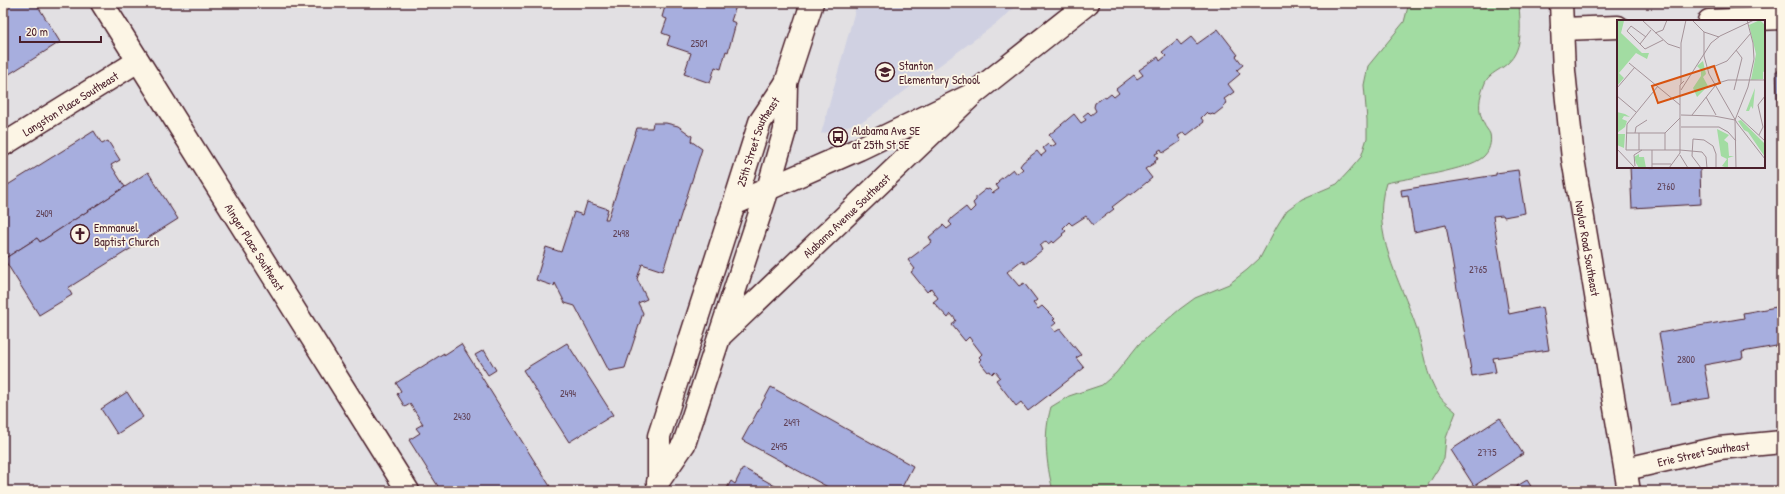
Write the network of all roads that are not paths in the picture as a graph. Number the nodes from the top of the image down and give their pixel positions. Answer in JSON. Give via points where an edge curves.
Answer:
{"nodes":[{"id":1,"x":102,"y":3,"type":"edge"},
{"id":2,"x":812,"y":3,"type":"edge"},
{"id":3,"x":1088,"y":3,"type":"edge"},
{"id":4,"x":1561,"y":3,"type":"edge"},
{"id":5,"x":1782,"y":18,"type":"edge"},
{"id":6,"x":1733,"y":20,"type":"edge"},
{"id":7,"x":1617,"y":26,"type":"edge"},
{"id":8,"x":1562,"y":29,"type":"junction"},
{"id":9,"x":138,"y":61,"type":"junction"},
{"id":10,"x":786,"y":82,"type":"junction"},
{"id":11,"x":973,"y":94,"type":"junction"},
{"id":12,"x":3,"y":145,"type":"edge"},
{"id":13,"x":768,"y":189,"type":"junction"},
{"id":14,"x":734,"y":204,"type":"junction"},
{"id":15,"x":719,"y":337,"type":"junction"},
{"id":16,"x":1782,"y":442,"type":"edge"},
{"id":17,"x":1626,"y":469,"type":"junction"},
{"id":18,"x":657,"y":485,"type":"edge"},
{"id":19,"x":408,"y":491,"type":"edge"},
{"id":20,"x":1629,"y":491,"type":"edge"}],
"edges":[{"from":1,"to":9,"type":"main road","name":"Ainger Place Southeast"},
{"from":2,"to":10,"type":"main road","name":"25th Street Southeast"},
{"from":3,"to":11,"type":"main road","name":"Alabama Avenue Southeast"},
{"from":4,"to":8,"type":"main road","name":"Naylor Road Southeast"},
{"from":5,"to":6,"type":"main road"},
{"from":7,"to":8,"type":"main road"},
{"from":8,"to":17,"type":"main road","name":"Naylor Road Southeast","via":[[1573,159]]},
{"from":9,"to":12,"type":"main road","name":"Langston Place Southeast"},
{"from":9,"to":19,"type":"main road","name":"Ainger Place Southeast"},
{"from":10,"to":13,"type":"main road","name":"25th Street Southeast","via":[[785,130]]},
{"from":10,"to":14,"type":"main road","name":"25th Street Southeast","via":[[760,122]]},
{"from":11,"to":13,"type":"main road","name":"Alabama Avenue Southeast"},
{"from":11,"to":15,"type":"main road","name":"Alabama Avenue Southeast"},
{"from":13,"to":14,"type":"main road","name":"Alabama Avenue Southeast"},
{"from":13,"to":15,"type":"main road","name":"Alabama Avenue Southeast"},
{"from":14,"to":18,"type":"main road","name":"Alabama Avenue Southeast","via":[[659,436]]},
{"from":15,"to":18,"type":"main road","name":"Alabama Avenue Southeast","via":[[684,444]]},
{"from":16,"to":17,"type":"main road","name":"Erie Street Southeast","via":[[1718,448]]},
{"from":17,"to":20,"type":"main road","name":"Naylor Road Southeast"}]}
